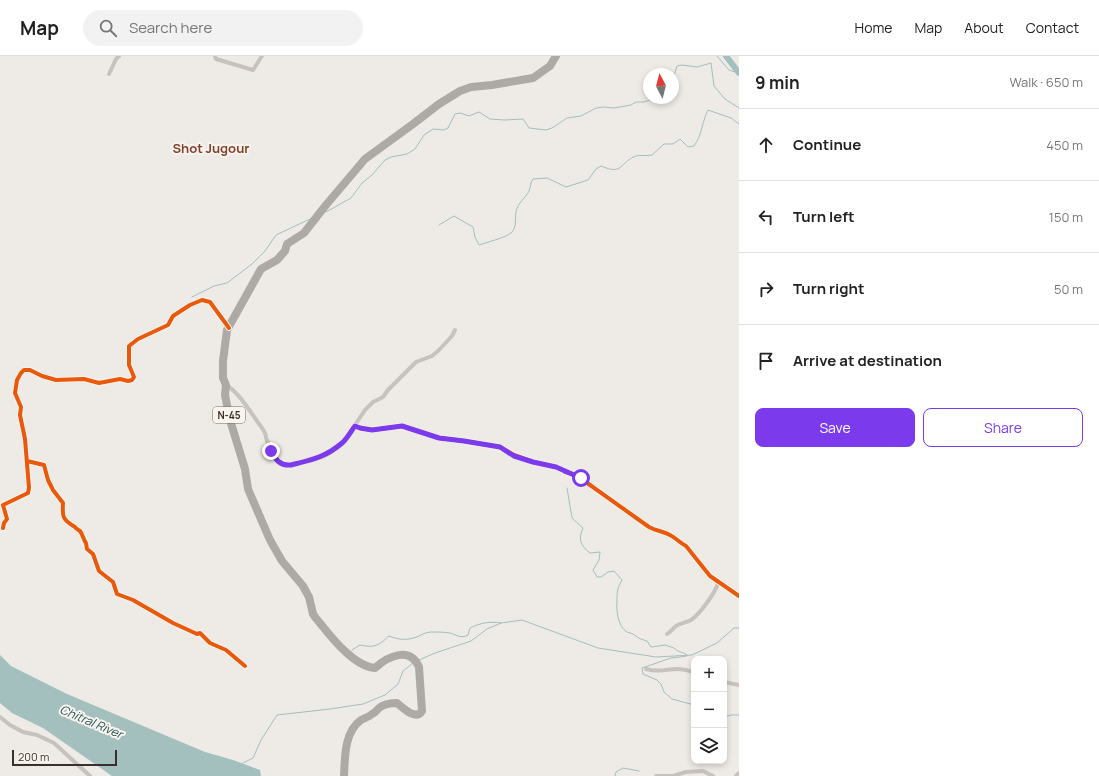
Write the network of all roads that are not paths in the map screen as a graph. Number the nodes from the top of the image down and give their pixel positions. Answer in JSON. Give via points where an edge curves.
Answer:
{"nodes":[{"id":1,"x":119,"y":56,"type":"edge"},
{"id":2,"x":215,"y":56,"type":"edge"},
{"id":3,"x":262,"y":56,"type":"edge"},
{"id":4,"x":556,"y":56,"type":"edge"},
{"id":5,"x":109,"y":74,"type":"dead end"},
{"id":6,"x":229,"y":328,"type":"junction"},
{"id":7,"x":454,"y":330,"type":"dead end"},
{"id":8,"x":226,"y":385,"type":"junction"},
{"id":9,"x":355,"y":426,"type":"junction"},
{"id":10,"x":27,"y":461,"type":"junction"},
{"id":11,"x":3,"y":528,"type":"dead end"},
{"id":12,"x":718,"y":583,"type":"junction"},
{"id":13,"x":739,"y":596,"type":"edge"},
{"id":14,"x":667,"y":634,"type":"dead end"},
{"id":15,"x":245,"y":666,"type":"dead end"},
{"id":16,"x":646,"y":669,"type":"dead end"},
{"id":17,"x":691,"y":671,"type":"edge"},
{"id":18,"x":727,"y":683,"type":"edge"},
{"id":19,"x":739,"y":685,"type":"edge"},
{"id":20,"x":0,"y":717,"type":"edge"},
{"id":21,"x":739,"y":773,"type":"edge"},
{"id":22,"x":90,"y":776,"type":"edge"},
{"id":23,"x":344,"y":776,"type":"edge"},
{"id":24,"x":656,"y":776,"type":"edge"},
{"id":25,"x":713,"y":776,"type":"edge"},
{"id":26,"x":736,"y":776,"type":"edge"}],
"edges":[{"from":1,"to":5,"type":"street"},
{"from":2,"to":3,"type":"street","via":[[216,59],[253,70]]},
{"from":4,"to":6,"type":"highway","number":"N-45","via":[[550,66],[533,78],[471,87],[460,91],[365,159],[304,233],[287,244],[277,260],[261,269]]},
{"from":6,"to":8,"type":"highway","number":"N-45","via":[[223,361]]},
{"from":6,"to":10,"type":"street","via":[[210,302],[202,300],[173,316],[168,325],[129,346],[128,365],[134,377],[132,380],[120,379],[99,383],[84,379],[56,380],[24,370],[18,377],[15,393],[21,407]]},
{"from":7,"to":9,"type":"street","via":[[439,350],[432,356],[416,362],[383,397],[373,402]]},
{"from":8,"to":9,"type":"street","via":[[239,396],[262,428],[274,458],[281,464],[291,465],[330,453],[343,443]]},
{"from":8,"to":23,"type":"highway","number":"N-45","via":[[225,395],[230,420],[245,469],[248,489],[270,540],[309,597],[313,614],[334,640],[363,665],[375,668],[397,654],[404,654],[417,661],[419,667],[422,711],[420,714],[410,713],[397,703],[381,706],[360,721],[348,738]]},
{"from":9,"to":12,"type":"street","via":[[372,430],[402,426],[439,438],[500,447],[514,456],[576,475],[649,527],[669,534],[688,547]]},
{"from":10,"to":11,"type":"street","via":[[28,493],[3,506],[7,519]]},
{"from":10,"to":15,"type":"street","via":[[44,465],[52,490],[63,504],[63,518],[80,531],[97,567],[114,582],[117,594],[133,600],[173,623],[200,633],[210,643],[226,650]]},
{"from":12,"to":13,"type":"street"},
{"from":12,"to":14,"type":"street","via":[[717,589],[697,616],[676,626]]},
{"from":16,"to":17,"type":"street"},
{"from":18,"to":19,"type":"street"},
{"from":20,"to":22,"type":"street","via":[[23,732],[54,743]]},
{"from":21,"to":26,"type":"street"},
{"from":24,"to":25,"type":"street","via":[[703,771]]}]}
